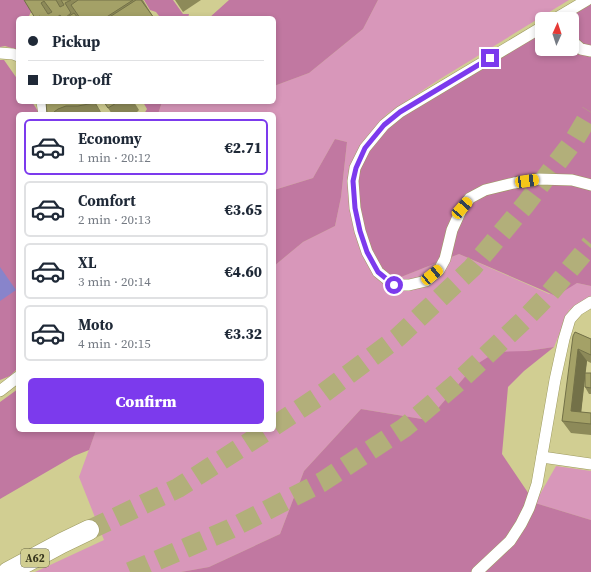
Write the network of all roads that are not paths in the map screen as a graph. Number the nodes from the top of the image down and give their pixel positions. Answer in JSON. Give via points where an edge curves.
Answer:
{"nodes":[{"id":1,"x":587,"y":0,"type":"edge"},
{"id":2,"x":567,"y":12,"type":"edge"},
{"id":3,"x":535,"y":31,"type":"edge"},
{"id":4,"x":579,"y":47,"type":"edge"},
{"id":5,"x":591,"y":51,"type":"edge"},
{"id":6,"x":0,"y":53,"type":"edge"},
{"id":7,"x":16,"y":55,"type":"edge"},
{"id":8,"x":591,"y":185,"type":"edge"},
{"id":9,"x":591,"y":302,"type":"edge"},
{"id":10,"x":16,"y":379,"type":"edge"},
{"id":11,"x":0,"y":391,"type":"edge"},
{"id":12,"x":542,"y":456,"type":"junction"},
{"id":13,"x":591,"y":464,"type":"edge"},
{"id":14,"x":89,"y":530,"type":"tunnel mouth"},
{"id":15,"x":62,"y":543,"type":"junction"},
{"id":16,"x":0,"y":561,"type":"edge"},
{"id":17,"x":8,"y":572,"type":"edge"},
{"id":18,"x":477,"y":572,"type":"edge"}],
"edges":[{"from":1,"to":2,"type":"street"},
{"from":3,"to":8,"type":"street","via":[[400,112],[384,125],[365,148],[353,181],[355,208],[367,252],[378,272],[394,285],[409,285],[426,280],[439,270],[445,259],[452,230],[462,208],[470,198],[485,190],[540,179],[572,180]]},
{"from":4,"to":5,"type":"street"},
{"from":6,"to":7,"type":"street"},
{"from":9,"to":12,"type":"street","via":[[578,310],[570,320],[555,380]]},
{"from":10,"to":11,"type":"street"},
{"from":12,"to":13,"type":"street"},
{"from":12,"to":18,"type":"street","via":[[537,484],[521,524],[510,541]]},
{"from":14,"to":15,"type":"highway","number":"Α62"},
{"from":15,"to":16,"type":"highway"},
{"from":15,"to":17,"type":"highway","number":"Α62"}]}
